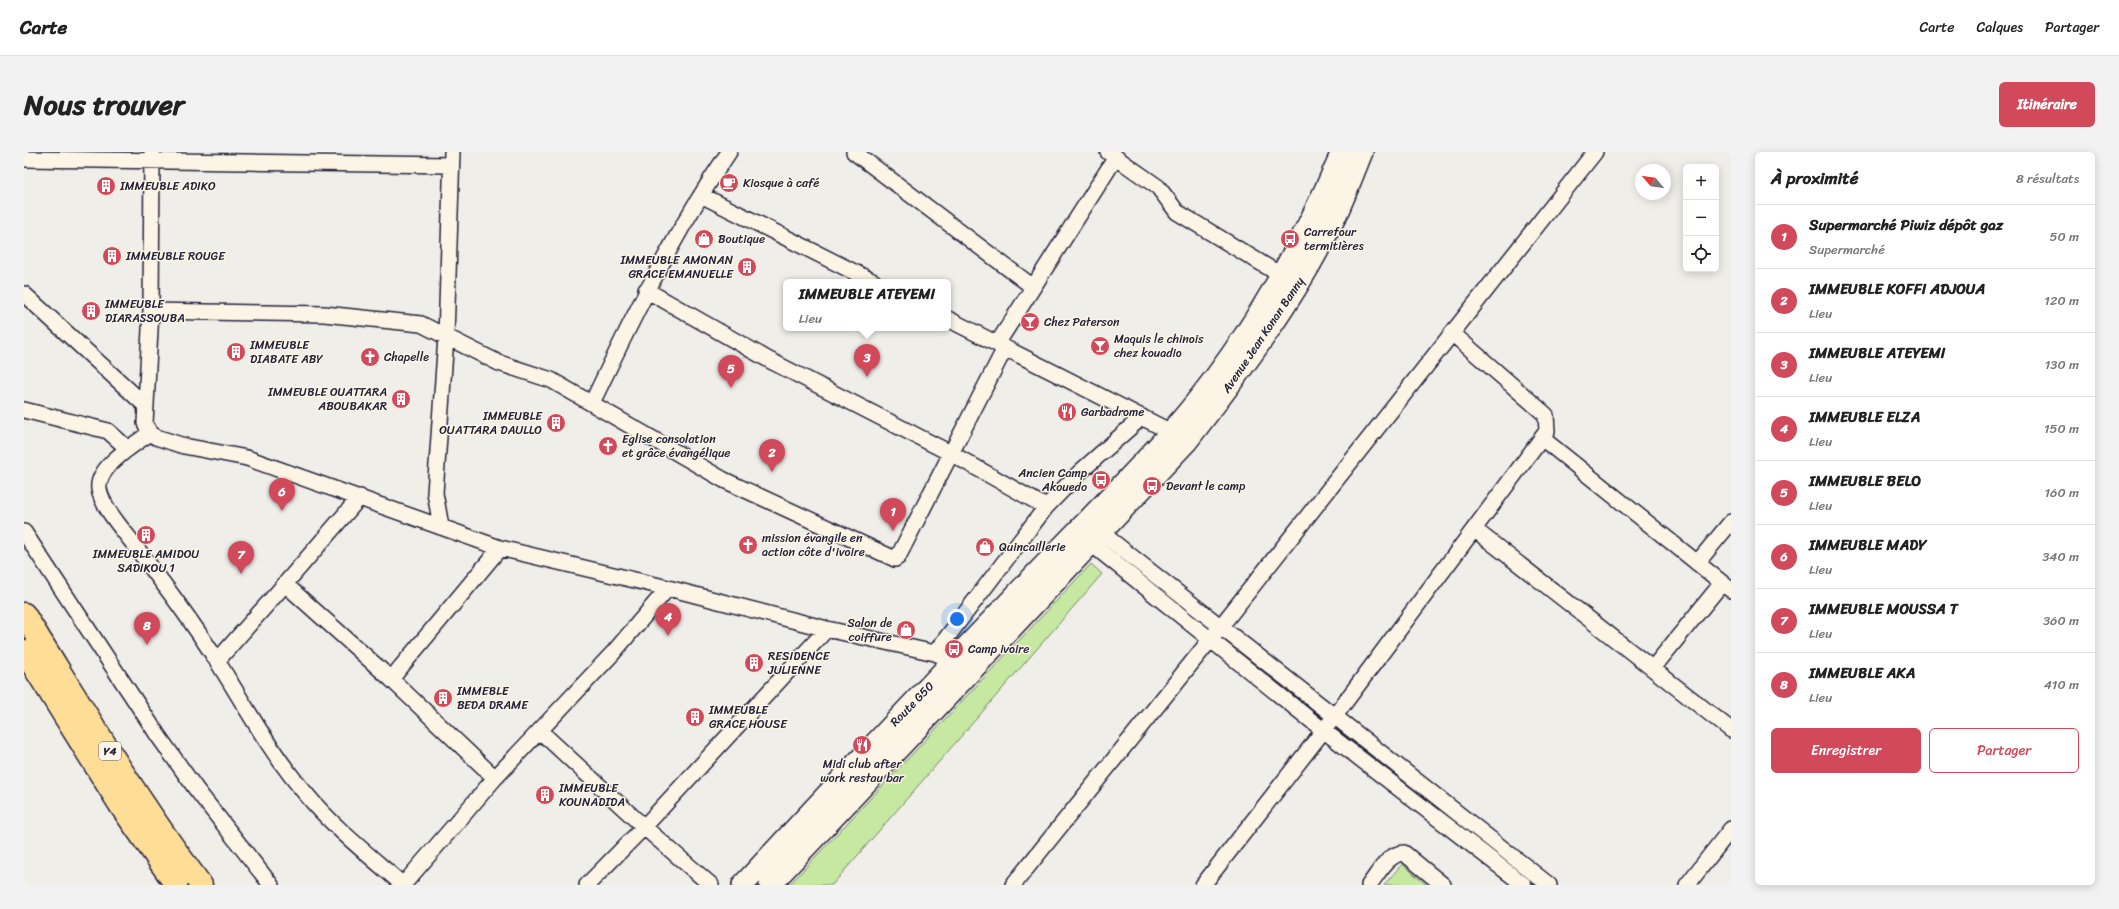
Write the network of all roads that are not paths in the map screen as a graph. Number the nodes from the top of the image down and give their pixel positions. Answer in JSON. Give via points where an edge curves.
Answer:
{"nodes":[{"id":1,"x":729,"y":152,"type":"edge"},
{"id":2,"x":854,"y":152,"type":"edge"},
{"id":3,"x":1342,"y":152,"type":"edge"},
{"id":4,"x":1362,"y":152,"type":"edge"},
{"id":5,"x":1593,"y":153,"type":"edge"},
{"id":6,"x":1112,"y":155,"type":"edge"},
{"id":7,"x":152,"y":157,"type":"edge"},
{"id":8,"x":24,"y":159,"type":"edge"},
{"id":9,"x":451,"y":159,"type":"edge"},
{"id":10,"x":701,"y":195,"type":"junction"},
{"id":11,"x":868,"y":279,"type":"edge"},
{"id":12,"x":1289,"y":279,"type":"junction"},
{"id":13,"x":1033,"y":287,"type":"junction"},
{"id":14,"x":646,"y":290,"type":"junction"},
{"id":15,"x":24,"y":294,"type":"edge"},
{"id":16,"x":151,"y":311,"type":"junction"},
{"id":17,"x":951,"y":321,"type":"edge"},
{"id":18,"x":1452,"y":333,"type":"junction"},
{"id":19,"x":446,"y":337,"type":"junction"},
{"id":20,"x":1001,"y":346,"type":"junction"},
{"id":21,"x":592,"y":403,"type":"junction"},
{"id":22,"x":146,"y":406,"type":"junction"},
{"id":23,"x":24,"y":410,"type":"edge"},
{"id":24,"x":1142,"y":417,"type":"junction"},
{"id":25,"x":1171,"y":432,"type":"junction"},
{"id":26,"x":150,"y":433,"type":"junction"},
{"id":27,"x":1543,"y":439,"type":"junction"},
{"id":28,"x":128,"y":449,"type":"junction"},
{"id":29,"x":952,"y":454,"type":"junction"},
{"id":30,"x":360,"y":497,"type":"junction"},
{"id":31,"x":1046,"y":506,"type":"junction"},
{"id":32,"x":1731,"y":522,"type":"edge"},
{"id":33,"x":441,"y":526,"type":"junction"},
{"id":34,"x":1474,"y":529,"type":"junction"},
{"id":35,"x":1087,"y":531,"type":"junction"},
{"id":36,"x":24,"y":532,"type":"edge"},
{"id":37,"x":500,"y":548,"type":"junction"},
{"id":38,"x":1697,"y":563,"type":"junction"},
{"id":39,"x":285,"y":584,"type":"junction"},
{"id":40,"x":1726,"y":587,"type":"edge"},
{"id":41,"x":668,"y":588,"type":"junction"},
{"id":42,"x":24,"y":614,"type":"edge"},
{"id":43,"x":1219,"y":627,"type":"junction"},
{"id":44,"x":827,"y":629,"type":"junction"},
{"id":45,"x":1210,"y":640,"type":"junction"},
{"id":46,"x":24,"y":651,"type":"edge"},
{"id":47,"x":944,"y":657,"type":"junction"},
{"id":48,"x":217,"y":661,"type":"junction"},
{"id":49,"x":1653,"y":668,"type":"junction"},
{"id":50,"x":972,"y":671,"type":"junction"},
{"id":51,"x":391,"y":679,"type":"junction"},
{"id":52,"x":1334,"y":717,"type":"junction"},
{"id":53,"x":1323,"y":730,"type":"junction"},
{"id":54,"x":1731,"y":730,"type":"edge"},
{"id":55,"x":540,"y":731,"type":"junction"},
{"id":56,"x":495,"y":778,"type":"junction"},
{"id":57,"x":1435,"y":797,"type":"junction"},
{"id":58,"x":1425,"y":809,"type":"junction"},
{"id":59,"x":644,"y":827,"type":"junction"},
{"id":60,"x":1731,"y":829,"type":"edge"},
{"id":61,"x":1544,"y":884,"type":"edge"},
{"id":62,"x":176,"y":885,"type":"edge"},
{"id":63,"x":202,"y":885,"type":"edge"},
{"id":64,"x":271,"y":885,"type":"edge"},
{"id":65,"x":403,"y":885,"type":"edge"},
{"id":66,"x":587,"y":885,"type":"edge"},
{"id":67,"x":711,"y":885,"type":"edge"},
{"id":68,"x":743,"y":885,"type":"edge"},
{"id":69,"x":770,"y":885,"type":"edge"},
{"id":70,"x":1013,"y":885,"type":"edge"},
{"id":71,"x":1203,"y":885,"type":"edge"},
{"id":72,"x":1369,"y":885,"type":"edge"},
{"id":73,"x":1443,"y":885,"type":"edge"},
{"id":74,"x":1524,"y":885,"type":"edge"},
{"id":75,"x":1687,"y":885,"type":"edge"}],
"edges":[{"from":1,"to":10,"type":"street"},
{"from":2,"to":13,"type":"street"},
{"from":3,"to":12,"type":"street","name":"Avenue Jean Konan Banny"},
{"from":4,"to":12,"type":"street","name":"Avenue Jean Konan Banny","via":[[1335,217]]},
{"from":5,"to":18,"type":"street"},
{"from":6,"to":12,"type":"street","via":[[1158,187],[1177,212]]},
{"from":6,"to":13,"type":"street"},
{"from":7,"to":8,"type":"street"},
{"from":7,"to":9,"type":"street"},
{"from":7,"to":16,"type":"street"},
{"from":9,"to":19,"type":"street"},
{"from":10,"to":11,"type":"street"},
{"from":10,"to":14,"type":"street"},
{"from":12,"to":25,"type":"street","name":"Avenue Jean Konan Banny"},
{"from":12,"to":35,"type":"street","name":"Avenue Jean Konan Banny","via":[[1244,367],[1187,441]]},
{"from":13,"to":20,"type":"street"},
{"from":14,"to":21,"type":"street"},
{"from":14,"to":29,"type":"street","via":[[776,364]]},
{"from":15,"to":22,"type":"street"},
{"from":16,"to":19,"type":"street","via":[[324,314],[421,324]]},
{"from":16,"to":22,"type":"street"},
{"from":17,"to":20,"type":"street"},
{"from":18,"to":27,"type":"street","via":[[1546,415],[1548,426]]},
{"from":18,"to":43,"type":"street"},
{"from":19,"to":21,"type":"street","via":[[499,363],[551,380]]},
{"from":19,"to":33,"type":"street","via":[[435,493]]},
{"from":20,"to":24,"type":"street"},
{"from":20,"to":29,"type":"street"},
{"from":21,"to":29,"type":"street","via":[[724,480],[895,559]]},
{"from":22,"to":26,"type":"street","via":[[145,424]]},
{"from":23,"to":28,"type":"street","via":[[108,431]]},
{"from":24,"to":25,"type":"street"},
{"from":24,"to":31,"type":"street"},
{"from":25,"to":35,"type":"street","name":"Avenue Jean Konan Banny"},
{"from":26,"to":28,"type":"street"},
{"from":26,"to":30,"type":"street","via":[[184,446],[247,458]]},
{"from":27,"to":34,"type":"street"},
{"from":27,"to":38,"type":"street"},
{"from":28,"to":48,"type":"street","via":[[118,456],[103,474],[99,490],[111,514]]},
{"from":29,"to":31,"type":"street"},
{"from":30,"to":33,"type":"street"},
{"from":30,"to":39,"type":"street"},
{"from":31,"to":47,"type":"street"},
{"from":32,"to":38,"type":"street"},
{"from":33,"to":37,"type":"street"},
{"from":34,"to":49,"type":"street"},
{"from":34,"to":52,"type":"street"},
{"from":35,"to":43,"type":"street"},
{"from":35,"to":45,"type":"street"},
{"from":35,"to":47,"type":"street","name":"Route G50"},
{"from":35,"to":50,"type":"street","name":"Route G50"},
{"from":36,"to":64,"type":"street","via":[[159,737]]},
{"from":37,"to":41,"type":"street"},
{"from":37,"to":51,"type":"street"},
{"from":38,"to":40,"type":"street"},
{"from":39,"to":48,"type":"street"},
{"from":39,"to":51,"type":"street"},
{"from":40,"to":49,"type":"street"},
{"from":41,"to":44,"type":"street"},
{"from":41,"to":55,"type":"street","via":[[613,653]]},
{"from":42,"to":63,"type":"highway","number":"Y4","via":[[149,811]]},
{"from":43,"to":45,"type":"street"},
{"from":43,"to":52,"type":"street"},
{"from":44,"to":47,"type":"street"},
{"from":44,"to":59,"type":"street"},
{"from":45,"to":53,"type":"street"},
{"from":45,"to":70,"type":"street"},
{"from":46,"to":62,"type":"highway","number":"Y4","via":[[120,805]]},
{"from":47,"to":50,"type":"street"},
{"from":47,"to":68,"type":"street","name":"Route G50"},
{"from":48,"to":65,"type":"street","via":[[274,752],[305,794]]},
{"from":49,"to":54,"type":"street"},
{"from":50,"to":69,"type":"street","name":"Route G50"},
{"from":51,"to":56,"type":"street"},
{"from":52,"to":53,"type":"street"},
{"from":52,"to":57,"type":"street"},
{"from":53,"to":58,"type":"street"},
{"from":53,"to":71,"type":"street"},
{"from":55,"to":56,"type":"street"},
{"from":55,"to":59,"type":"street"},
{"from":56,"to":65,"type":"street"},
{"from":57,"to":58,"type":"street"},
{"from":57,"to":61,"type":"street"},
{"from":58,"to":74,"type":"street"},
{"from":59,"to":66,"type":"street"},
{"from":59,"to":67,"type":"street"},
{"from":60,"to":75,"type":"street"},
{"from":72,"to":73,"type":"street","via":[[1390,858],[1397,853],[1404,853]]}]}
